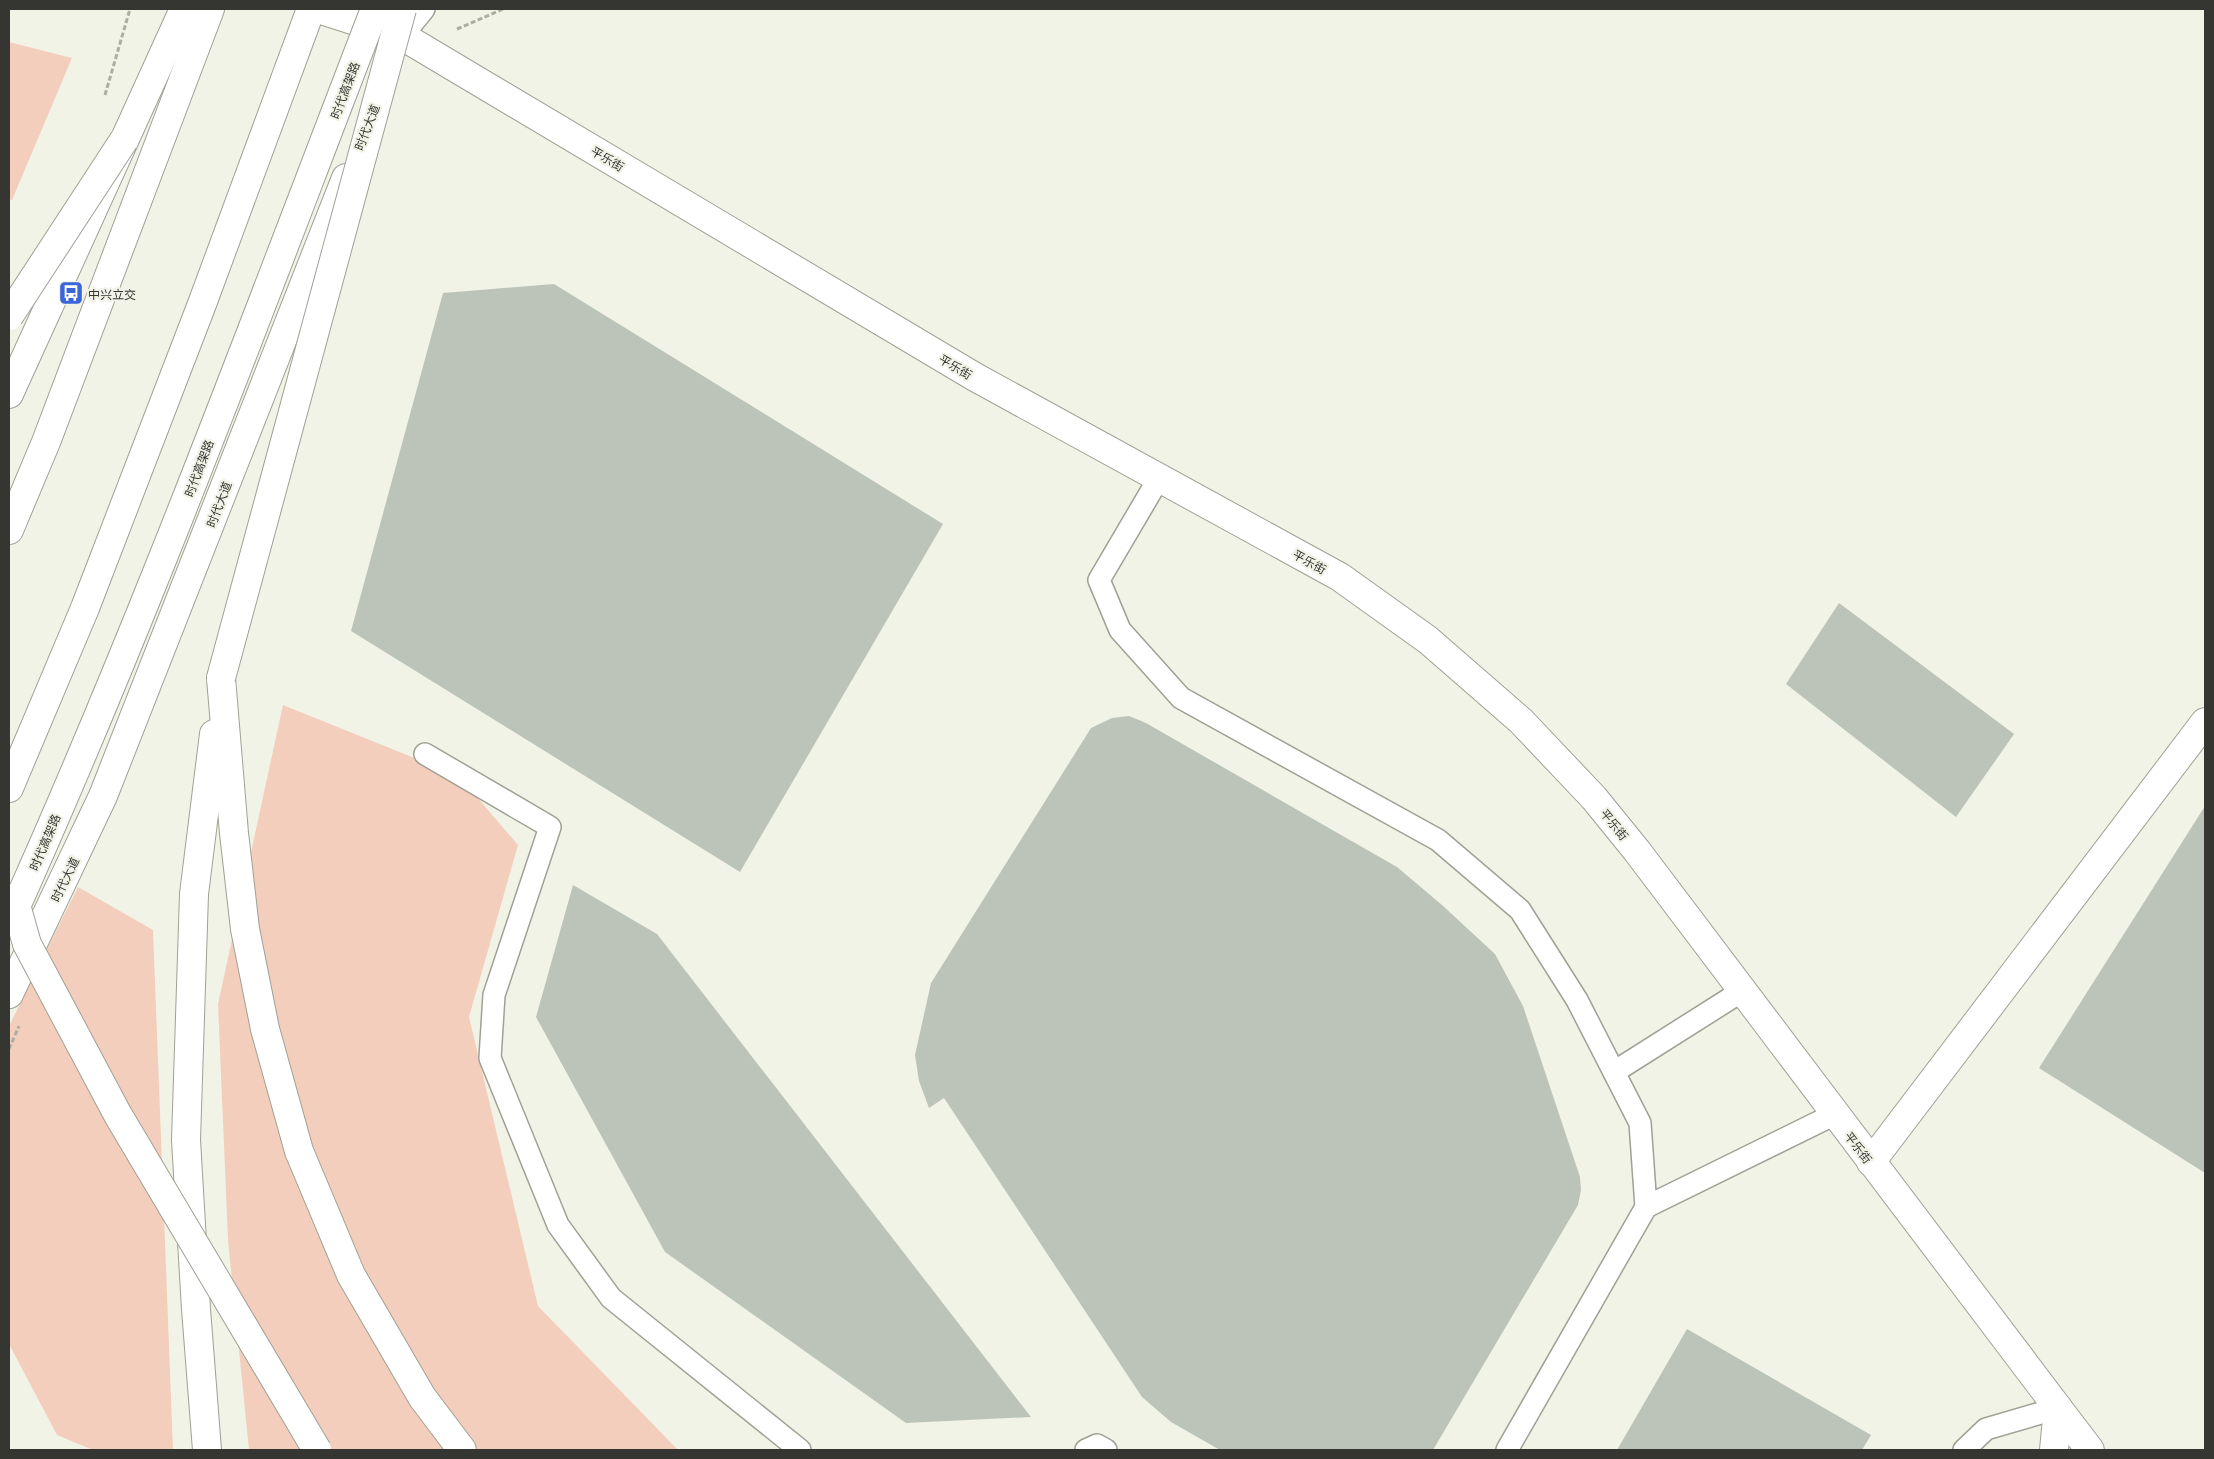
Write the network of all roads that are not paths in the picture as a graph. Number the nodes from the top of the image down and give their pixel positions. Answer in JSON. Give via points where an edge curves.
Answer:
{"nodes":[{"id":1,"x":184,"y":9,"type":"edge"},
{"id":2,"x":210,"y":9,"type":"edge"},
{"id":3,"x":311,"y":9,"type":"edge"},
{"id":4,"x":318,"y":9,"type":"edge"},
{"id":5,"x":375,"y":9,"type":"edge"},
{"id":6,"x":402,"y":9,"type":"edge"},
{"id":7,"x":413,"y":9,"type":"edge"},
{"id":8,"x":424,"y":9,"type":"edge"},
{"id":9,"x":402,"y":36,"type":"junction"},
{"id":10,"x":124,"y":140,"type":"junction"},
{"id":11,"x":9,"y":316,"type":"edge"},
{"id":12,"x":9,"y":394,"type":"edge"},
{"id":13,"x":1159,"y":478,"type":"junction"},
{"id":14,"x":9,"y":530,"type":"edge"},
{"id":15,"x":221,"y":678,"type":"junction"},
{"id":16,"x":2205,"y":722,"type":"edge"},
{"id":17,"x":426,"y":754,"type":"dead end"},
{"id":18,"x":9,"y":788,"type":"edge"},
{"id":19,"x":9,"y":877,"type":"edge"},
{"id":20,"x":9,"y":922,"type":"edge"},
{"id":21,"x":1742,"y":991,"type":"junction"},
{"id":22,"x":9,"y":994,"type":"edge"},
{"id":23,"x":1614,"y":1072,"type":"junction"},
{"id":24,"x":1835,"y":1114,"type":"junction"},
{"id":25,"x":1871,"y":1162,"type":"junction"},
{"id":26,"x":1646,"y":1207,"type":"junction"},
{"id":27,"x":2058,"y":1408,"type":"junction"},
{"id":28,"x":207,"y":1450,"type":"edge"},
{"id":29,"x":317,"y":1450,"type":"edge"},
{"id":30,"x":462,"y":1450,"type":"edge"},
{"id":31,"x":800,"y":1450,"type":"edge"},
{"id":32,"x":1086,"y":1450,"type":"edge"},
{"id":33,"x":1106,"y":1450,"type":"edge"},
{"id":34,"x":1507,"y":1450,"type":"edge"},
{"id":35,"x":1964,"y":1450,"type":"edge"},
{"id":36,"x":2054,"y":1450,"type":"edge"},
{"id":37,"x":2090,"y":1450,"type":"edge"}],
"edges":[{"from":1,"to":10,"type":"main road"},
{"from":2,"to":14,"type":"main road","via":[[46,442]]},
{"from":3,"to":18,"type":"main road","via":[[89,598]]},
{"from":4,"to":9,"type":"main road","name":"平乐街"},
{"from":5,"to":20,"type":"main road","name":"时代高架路","bridge":true,"via":[[157,575]]},
{"from":6,"to":15,"type":"main road","bridge":true},
{"from":7,"to":9,"type":"main road","name":"时代大道"},
{"from":8,"to":9,"type":"lane"},
{"from":9,"to":13,"type":"main road","name":"平乐街","via":[[975,377]]},
{"from":9,"to":22,"type":"main road","name":"时代大道","via":[[104,796]]},
{"from":10,"to":11,"type":"main road","bridge":true},
{"from":10,"to":12,"type":"main road","bridge":true},
{"from":13,"to":21,"type":"main road","name":"平乐街","via":[[1340,577],[1428,640],[1521,722],[1607,813]]},
{"from":13,"to":23,"type":"lane","via":[[1099,580],[1120,630],[1181,698],[1438,840],[1520,910],[1577,1000]]},
{"from":15,"to":28,"type":"main road","bridge":true,"via":[[194,894],[186,1140]]},
{"from":15,"to":30,"type":"main road","via":[[245,929],[264,1029],[299,1151],[350,1275],[422,1397]]},
{"from":16,"to":25,"type":"main road"},
{"from":17,"to":31,"type":"lane","via":[[550,827],[494,995],[490,1058],[558,1225],[611,1298]]},
{"from":19,"to":29,"type":"main road","bridge":true,"via":[[27,944],[118,1115]]},
{"from":21,"to":23,"type":"lane"},
{"from":21,"to":24,"type":"main road","name":"平乐街"},
{"from":23,"to":26,"type":"lane","via":[[1640,1123]]},
{"from":24,"to":25,"type":"main road","name":"平乐街"},
{"from":24,"to":26,"type":"lane"},
{"from":25,"to":27,"type":"main road","name":"平乐街"},
{"from":26,"to":34,"type":"lane"},
{"from":27,"to":35,"type":"lane","via":[[1986,1429]]},
{"from":27,"to":36,"type":"main road"},
{"from":27,"to":37,"type":"main road","name":"平乐街"},
{"from":32,"to":33,"type":"lane","via":[[1097,1445]]}]}
